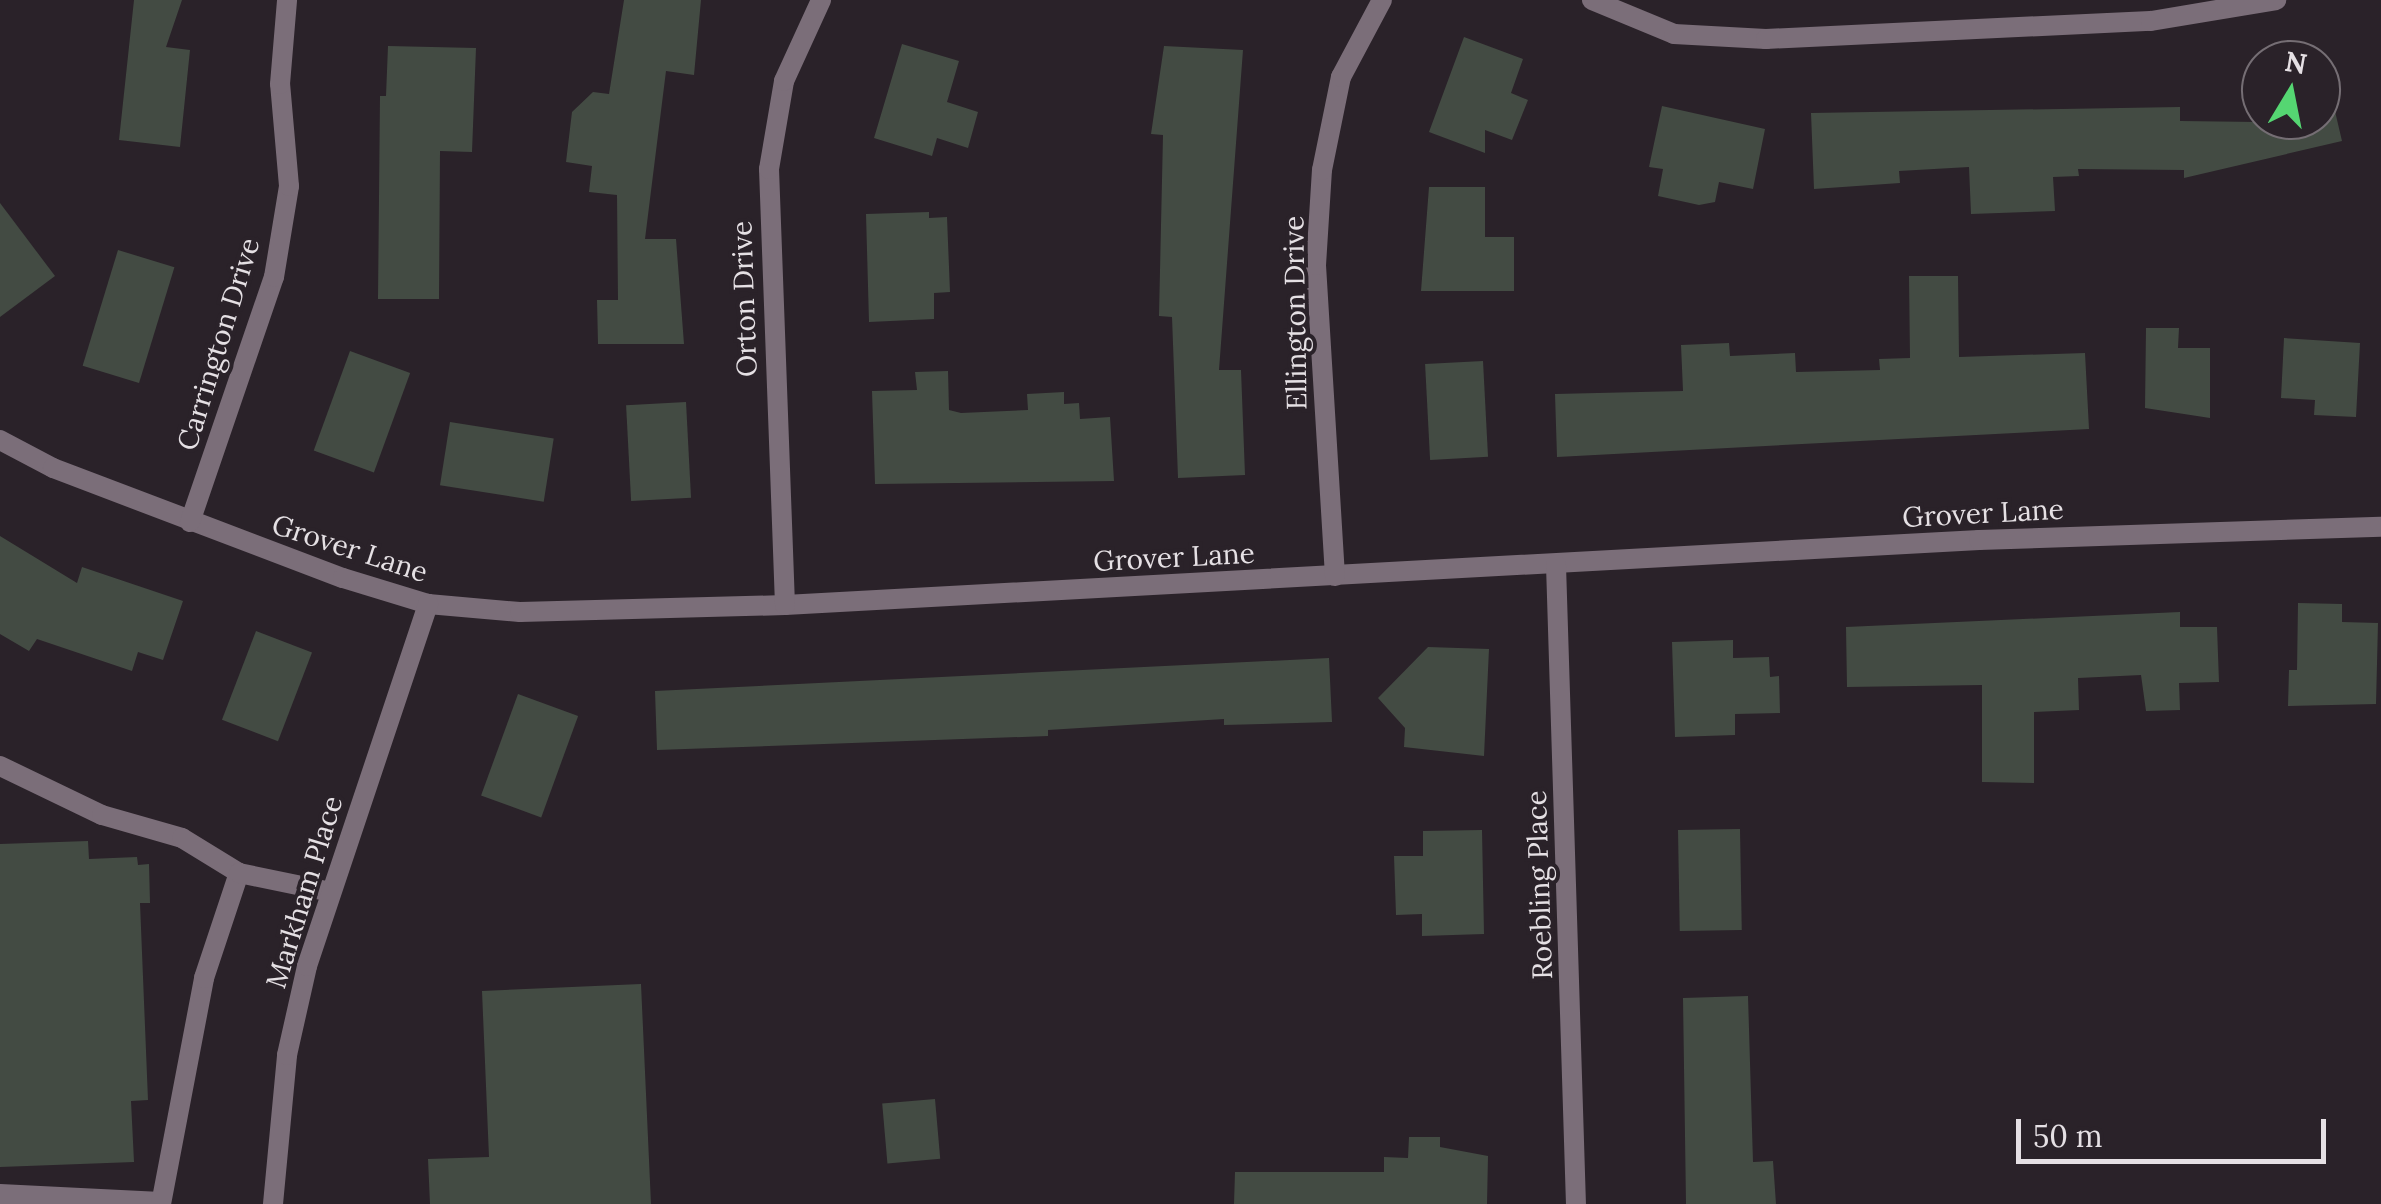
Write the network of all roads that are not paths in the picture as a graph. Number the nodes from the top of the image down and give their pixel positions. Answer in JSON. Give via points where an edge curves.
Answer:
{"nodes":[{"id":1,"x":286,"y":0,"type":"edge"},
{"id":2,"x":822,"y":0,"type":"edge"},
{"id":3,"x":1382,"y":0,"type":"edge"},
{"id":4,"x":1592,"y":0,"type":"edge"},
{"id":5,"x":2276,"y":0,"type":"edge"},
{"id":6,"x":0,"y":440,"type":"edge"},
{"id":7,"x":190,"y":522,"type":"junction"},
{"id":8,"x":2381,"y":528,"type":"edge"},
{"id":9,"x":1556,"y":565,"type":"junction"},
{"id":10,"x":1335,"y":576,"type":"junction"},
{"id":11,"x":428,"y":604,"type":"junction"},
{"id":12,"x":785,"y":605,"type":"junction"},
{"id":13,"x":0,"y":766,"type":"edge"},
{"id":14,"x":239,"y":873,"type":"junction"},
{"id":15,"x":330,"y":892,"type":"junction"},
{"id":16,"x":0,"y":1194,"type":"edge"},
{"id":17,"x":161,"y":1203,"type":"edge"},
{"id":18,"x":273,"y":1204,"type":"edge"},
{"id":19,"x":1576,"y":1204,"type":"edge"}],
"edges":[{"from":1,"to":7,"type":"street","name":"Carrington Drive","via":[[280,84],[290,186],[274,277]]},
{"from":2,"to":12,"type":"street","name":"Orton Drive","via":[[784,81],[769,168]]},
{"from":3,"to":10,"type":"street","name":"Ellington Drive","via":[[1341,77],[1322,170],[1316,265]]},
{"from":4,"to":5,"type":"street","via":[[1674,34],[1766,39],[2152,21]]},
{"from":6,"to":7,"type":"street","name":"Grover Lane"},
{"from":7,"to":11,"type":"street","name":"Grover Lane"},
{"from":8,"to":9,"type":"street","name":"Grover Lane","via":[[1979,540]]},
{"from":9,"to":10,"type":"street","name":"Grover Lane"},
{"from":9,"to":19,"type":"street","name":"Roebling Place"},
{"from":10,"to":12,"type":"street","name":"Grover Lane"},
{"from":11,"to":12,"type":"street","name":"Grover Lane","via":[[520,612]]},
{"from":11,"to":15,"type":"street","name":"Markham Place"},
{"from":13,"to":14,"type":"street","via":[[102,815],[182,838]]},
{"from":14,"to":15,"type":"street"},
{"from":14,"to":17,"type":"street","via":[[204,978]]},
{"from":15,"to":18,"type":"street","name":"Markham Place","via":[[287,1056]]},
{"from":16,"to":17,"type":"street"}]}
